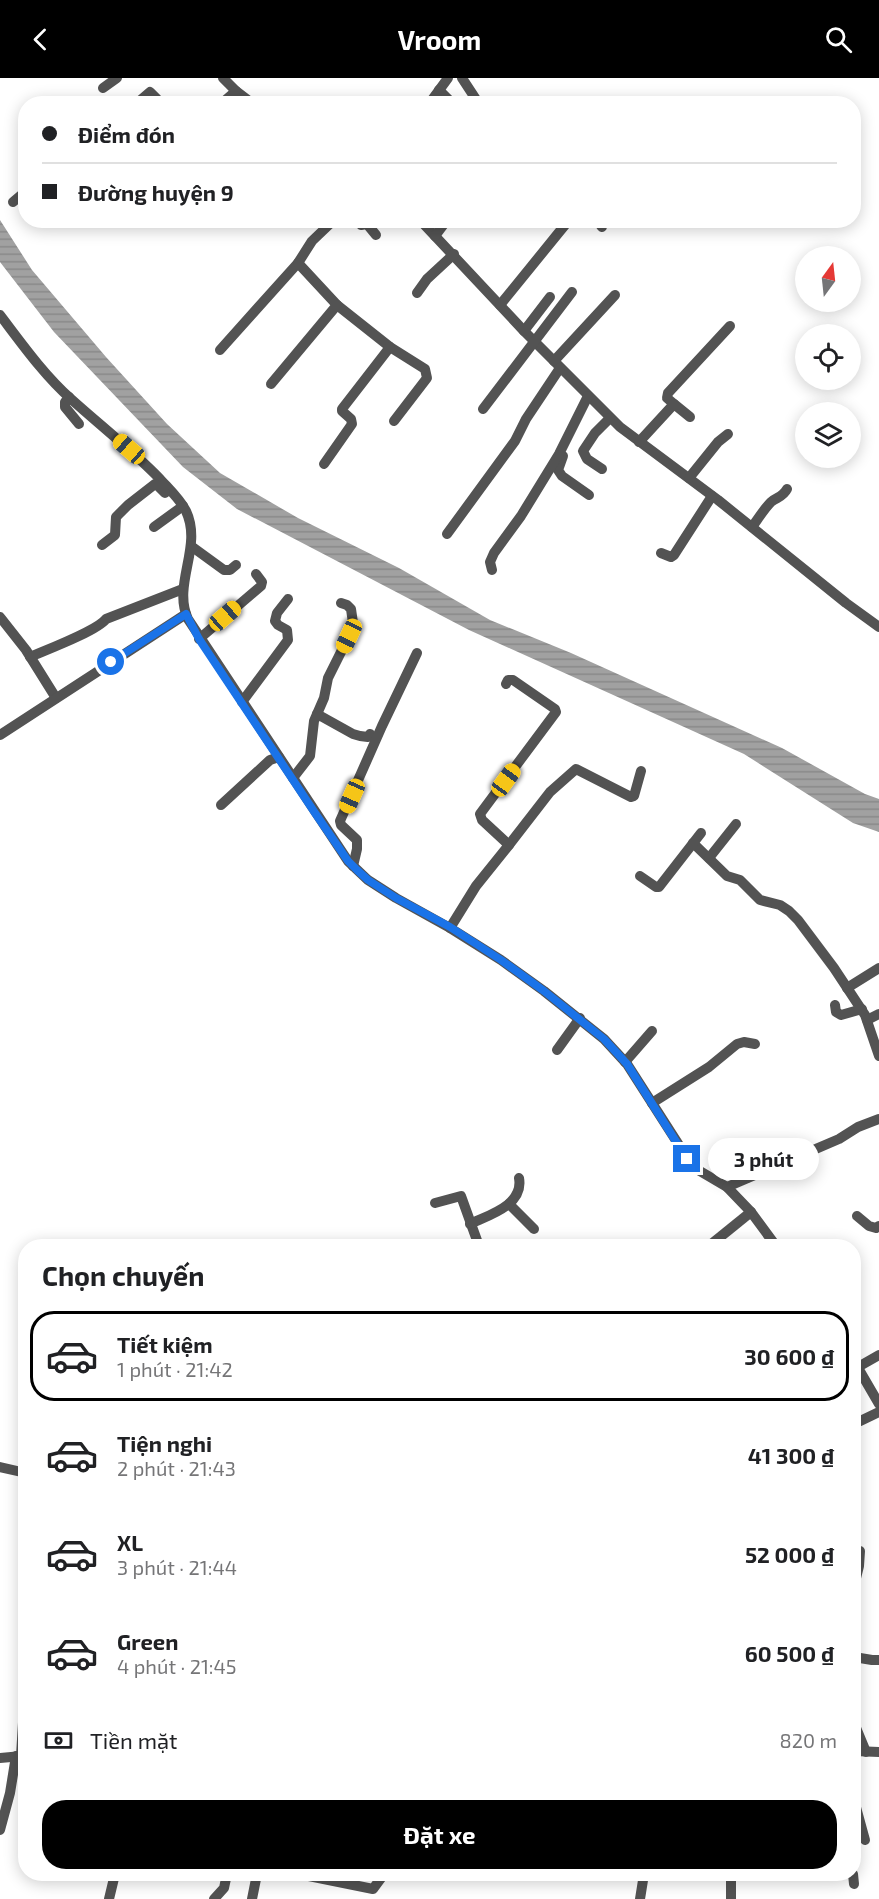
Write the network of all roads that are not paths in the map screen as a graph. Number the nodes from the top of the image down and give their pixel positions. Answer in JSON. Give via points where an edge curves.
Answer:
{"nodes":[{"id":1,"x":117,"y":78,"type":"edge"},
{"id":2,"x":223,"y":78,"type":"edge"},
{"id":3,"x":448,"y":78,"type":"edge"},
{"id":4,"x":462,"y":78,"type":"edge"},
{"id":5,"x":103,"y":88,"type":"dead end"},
{"id":6,"x":439,"y":90,"type":"junction"},
{"id":7,"x":236,"y":91,"type":"junction"},
{"id":8,"x":231,"y":96,"type":"edge"},
{"id":9,"x":243,"y":96,"type":"edge"},
{"id":10,"x":435,"y":96,"type":"edge"},
{"id":11,"x":445,"y":96,"type":"edge"},
{"id":12,"x":474,"y":96,"type":"edge"},
{"id":13,"x":18,"y":198,"type":"edge"},
{"id":14,"x":13,"y":202,"type":"dead end"},
{"id":15,"x":326,"y":228,"type":"edge"},
{"id":16,"x":370,"y":228,"type":"edge"},
{"id":17,"x":428,"y":228,"type":"edge"},
{"id":18,"x":441,"y":228,"type":"edge"},
{"id":19,"x":563,"y":228,"type":"edge"},
{"id":20,"x":376,"y":235,"type":"dead end"},
{"id":21,"x":435,"y":236,"type":"junction"},
{"id":22,"x":454,"y":254,"type":"junction"},
{"id":23,"x":298,"y":263,"type":"junction"},
{"id":24,"x":572,"y":292,"type":"dead end"},
{"id":25,"x":417,"y":293,"type":"dead end"},
{"id":26,"x":615,"y":295,"type":"dead end"},
{"id":27,"x":550,"y":297,"type":"dead end"},
{"id":28,"x":337,"y":305,"type":"junction"},
{"id":29,"x":500,"y":305,"type":"junction"},
{"id":30,"x":0,"y":315,"type":"edge"},
{"id":31,"x":730,"y":326,"type":"dead end"},
{"id":32,"x":524,"y":331,"type":"junction"},
{"id":33,"x":535,"y":342,"type":"junction"},
{"id":34,"x":390,"y":347,"type":"junction"},
{"id":35,"x":220,"y":350,"type":"dead end"},
{"id":36,"x":557,"y":364,"type":"junction"},
{"id":37,"x":271,"y":384,"type":"dead end"},
{"id":38,"x":69,"y":397,"type":"junction"},
{"id":39,"x":589,"y":398,"type":"junction"},
{"id":40,"x":674,"y":404,"type":"junction"},
{"id":41,"x":483,"y":409,"type":"dead end"},
{"id":42,"x":690,"y":417,"type":"dead end"},
{"id":43,"x":610,"y":418,"type":"junction"},
{"id":44,"x":394,"y":421,"type":"dead end"},
{"id":45,"x":79,"y":424,"type":"dead end"},
{"id":46,"x":728,"y":434,"type":"dead end"},
{"id":47,"x":639,"y":442,"type":"junction"},
{"id":48,"x":324,"y":464,"type":"dead end"},
{"id":49,"x":602,"y":469,"type":"dead end"},
{"id":50,"x":689,"y":478,"type":"junction"},
{"id":51,"x":788,"y":489,"type":"dead end"},
{"id":52,"x":589,"y":495,"type":"dead end"},
{"id":53,"x":712,"y":496,"type":"junction"},
{"id":54,"x":181,"y":508,"type":"junction"},
{"id":55,"x":154,"y":527,"type":"dead end"},
{"id":56,"x":752,"y":527,"type":"junction"},
{"id":57,"x":447,"y":534,"type":"dead end"},
{"id":58,"x":102,"y":545,"type":"dead end"},
{"id":59,"x":191,"y":546,"type":"junction"},
{"id":60,"x":661,"y":553,"type":"dead end"},
{"id":61,"x":236,"y":565,"type":"dead end"},
{"id":62,"x":492,"y":570,"type":"dead end"},
{"id":63,"x":256,"y":574,"type":"dead end"},
{"id":64,"x":183,"y":589,"type":"junction"},
{"id":65,"x":288,"y":599,"type":"dead end"},
{"id":66,"x":341,"y":603,"type":"dead end"},
{"id":67,"x":186,"y":614,"type":"junction"},
{"id":68,"x":0,"y":616,"type":"edge"},
{"id":69,"x":879,"y":627,"type":"edge"},
{"id":70,"x":199,"y":639,"type":"junction"},
{"id":71,"x":417,"y":653,"type":"dead end"},
{"id":72,"x":30,"y":657,"type":"junction"},
{"id":73,"x":506,"y":684,"type":"dead end"},
{"id":74,"x":56,"y":698,"type":"junction"},
{"id":75,"x":242,"y":702,"type":"junction"},
{"id":76,"x":317,"y":714,"type":"junction"},
{"id":77,"x":370,"y":734,"type":"dead end"},
{"id":78,"x":0,"y":735,"type":"edge"},
{"id":79,"x":279,"y":757,"type":"junction"},
{"id":80,"x":641,"y":771,"type":"dead end"},
{"id":81,"x":293,"y":778,"type":"junction"},
{"id":82,"x":221,"y":806,"type":"dead end"},
{"id":83,"x":736,"y":824,"type":"dead end"},
{"id":84,"x":701,"y":833,"type":"dead end"},
{"id":85,"x":693,"y":843,"type":"junction"},
{"id":86,"x":509,"y":845,"type":"junction"},
{"id":87,"x":709,"y":858,"type":"junction"},
{"id":88,"x":353,"y":866,"type":"junction"},
{"id":89,"x":640,"y":876,"type":"dead end"},
{"id":90,"x":450,"y":927,"type":"junction"},
{"id":91,"x":879,"y":968,"type":"edge"},
{"id":92,"x":847,"y":988,"type":"junction"},
{"id":93,"x":835,"y":1005,"type":"dead end"},
{"id":94,"x":879,"y":1014,"type":"edge"},
{"id":95,"x":865,"y":1015,"type":"junction"},
{"id":96,"x":580,"y":1018,"type":"junction"},
{"id":97,"x":652,"y":1031,"type":"dead end"},
{"id":98,"x":755,"y":1044,"type":"dead end"},
{"id":99,"x":557,"y":1050,"type":"dead end"},
{"id":100,"x":879,"y":1056,"type":"edge"},
{"id":101,"x":625,"y":1062,"type":"junction"},
{"id":102,"x":652,"y":1103,"type":"junction"},
{"id":103,"x":879,"y":1119,"type":"edge"},
{"id":104,"x":736,"y":1145,"type":"dead end"},
{"id":105,"x":519,"y":1178,"type":"dead end"},
{"id":106,"x":747,"y":1178,"type":"junction"},
{"id":107,"x":727,"y":1188,"type":"junction"},
{"id":108,"x":435,"y":1203,"type":"dead end"},
{"id":109,"x":509,"y":1204,"type":"junction"},
{"id":110,"x":751,"y":1212,"type":"junction"},
{"id":111,"x":857,"y":1216,"type":"dead end"},
{"id":112,"x":470,"y":1224,"type":"junction"},
{"id":113,"x":879,"y":1226,"type":"edge"},
{"id":114,"x":534,"y":1229,"type":"dead end"},
{"id":115,"x":476,"y":1239,"type":"edge"},
{"id":116,"x":718,"y":1239,"type":"edge"},
{"id":117,"x":771,"y":1239,"type":"edge"},
{"id":118,"x":879,"y":1355,"type":"edge"},
{"id":119,"x":861,"y":1362,"type":"edge"},
{"id":120,"x":861,"y":1373,"type":"edge"},
{"id":121,"x":879,"y":1404,"type":"edge"},
{"id":122,"x":879,"y":1412,"type":"edge"},
{"id":123,"x":861,"y":1421,"type":"edge"},
{"id":124,"x":0,"y":1467,"type":"edge"},
{"id":125,"x":18,"y":1471,"type":"edge"},
{"id":126,"x":861,"y":1658,"type":"edge"},
{"id":127,"x":879,"y":1659,"type":"edge"},
{"id":128,"x":861,"y":1740,"type":"edge"},
{"id":129,"x":861,"y":1752,"type":"edge"},
{"id":130,"x":866,"y":1752,"type":"junction"},
{"id":131,"x":879,"y":1752,"type":"edge"},
{"id":132,"x":18,"y":1756,"type":"edge"},
{"id":133,"x":0,"y":1758,"type":"edge"},
{"id":134,"x":18,"y":1766,"type":"edge"},
{"id":135,"x":0,"y":1830,"type":"edge"},
{"id":136,"x":861,"y":1830,"type":"edge"},
{"id":137,"x":865,"y":1840,"type":"dead end"},
{"id":138,"x":113,"y":1881,"type":"edge"},
{"id":139,"x":226,"y":1881,"type":"edge"},
{"id":140,"x":256,"y":1881,"type":"edge"},
{"id":141,"x":333,"y":1881,"type":"edge"},
{"id":142,"x":379,"y":1881,"type":"edge"},
{"id":143,"x":643,"y":1881,"type":"edge"},
{"id":144,"x":731,"y":1881,"type":"edge"},
{"id":145,"x":109,"y":1899,"type":"edge"},
{"id":146,"x":214,"y":1899,"type":"edge"},
{"id":147,"x":252,"y":1899,"type":"edge"},
{"id":148,"x":640,"y":1899,"type":"edge"},
{"id":149,"x":731,"y":1899,"type":"edge"}],
"edges":[{"from":1,"to":5,"type":"street"},
{"from":2,"to":7,"type":"street"},
{"from":3,"to":6,"type":"street"},
{"from":4,"to":12,"type":"street"},
{"from":6,"to":10,"type":"street"},
{"from":6,"to":11,"type":"street"},
{"from":7,"to":8,"type":"street"},
{"from":7,"to":9,"type":"street"},
{"from":13,"to":14,"type":"street"},
{"from":15,"to":23,"type":"street"},
{"from":16,"to":20,"type":"street"},
{"from":17,"to":21,"type":"street"},
{"from":18,"to":21,"type":"street"},
{"from":19,"to":29,"type":"street"},
{"from":21,"to":22,"type":"street"},
{"from":22,"to":25,"type":"street"},
{"from":22,"to":29,"type":"street"},
{"from":23,"to":28,"type":"street"},
{"from":23,"to":35,"type":"street"},
{"from":24,"to":33,"type":"street"},
{"from":26,"to":36,"type":"street"},
{"from":27,"to":32,"type":"street"},
{"from":28,"to":34,"type":"street"},
{"from":28,"to":37,"type":"street"},
{"from":29,"to":32,"type":"street"},
{"from":30,"to":38,"type":"street","via":[[28,353]]},
{"from":31,"to":40,"type":"street","via":[[668,393],[667,398]]},
{"from":32,"to":33,"type":"street"},
{"from":33,"to":36,"type":"street"},
{"from":33,"to":41,"type":"street"},
{"from":34,"to":44,"type":"street","via":[[425,369],[428,376]]},
{"from":34,"to":48,"type":"street","via":[[342,408],[352,424]]},
{"from":36,"to":39,"type":"street"},
{"from":36,"to":57,"type":"street","via":[[515,441]]},
{"from":38,"to":45,"type":"street","via":[[65,407]]},
{"from":38,"to":54,"type":"street","via":[[141,460]]},
{"from":39,"to":43,"type":"street"},
{"from":39,"to":52,"type":"street","via":[[558,470]]},
{"from":39,"to":62,"type":"street","via":[[559,454],[494,553]]},
{"from":40,"to":42,"type":"street"},
{"from":40,"to":47,"type":"street"},
{"from":43,"to":47,"type":"street"},
{"from":43,"to":49,"type":"street","via":[[583,451],[587,459]]},
{"from":46,"to":50,"type":"street"},
{"from":47,"to":50,"type":"street"},
{"from":50,"to":53,"type":"street"},
{"from":51,"to":56,"type":"street","via":[[769,504]]},
{"from":53,"to":56,"type":"street"},
{"from":53,"to":60,"type":"street","via":[[674,555]]},
{"from":54,"to":55,"type":"street"},
{"from":54,"to":58,"type":"street","via":[[155,484],[120,512],[115,520],[115,535]]},
{"from":54,"to":59,"type":"street","via":[[190,525]]},
{"from":56,"to":69,"type":"street"},
{"from":59,"to":61,"type":"street","via":[[224,570]]},
{"from":59,"to":64,"type":"street"},
{"from":63,"to":70,"type":"street","via":[[261,586]]},
{"from":64,"to":67,"type":"street"},
{"from":64,"to":72,"type":"street","via":[[106,618]]},
{"from":65,"to":75,"type":"street","via":[[275,621],[287,630],[288,640]]},
{"from":66,"to":76,"type":"street","via":[[351,609],[353,623],[328,678]]},
{"from":67,"to":70,"type":"street"},
{"from":67,"to":74,"type":"street"},
{"from":68,"to":72,"type":"street"},
{"from":70,"to":75,"type":"street"},
{"from":71,"to":88,"type":"street","via":[[340,821],[357,840]]},
{"from":72,"to":74,"type":"street"},
{"from":73,"to":86,"type":"street","via":[[513,680],[556,710],[480,814]]},
{"from":74,"to":78,"type":"street"},
{"from":75,"to":79,"type":"street"},
{"from":76,"to":77,"type":"street","via":[[360,736]]},
{"from":76,"to":81,"type":"street","via":[[310,756]]},
{"from":79,"to":81,"type":"street"},
{"from":79,"to":82,"type":"street","via":[[270,760]]},
{"from":80,"to":86,"type":"street","via":[[637,791],[631,797],[579,769],[574,770],[550,792]]},
{"from":81,"to":88,"type":"street"},
{"from":83,"to":87,"type":"street"},
{"from":84,"to":85,"type":"street"},
{"from":85,"to":87,"type":"street"},
{"from":85,"to":89,"type":"street","via":[[659,886]]},
{"from":86,"to":90,"type":"street"},
{"from":87,"to":92,"type":"street","via":[[760,900],[789,911]]},
{"from":88,"to":90,"type":"street","via":[[396,898]]},
{"from":90,"to":96,"type":"street"},
{"from":91,"to":92,"type":"street"},
{"from":92,"to":95,"type":"street"},
{"from":93,"to":95,"type":"street","via":[[841,1015]]},
{"from":94,"to":95,"type":"street"},
{"from":95,"to":100,"type":"street"},
{"from":96,"to":99,"type":"street"},
{"from":96,"to":101,"type":"street"},
{"from":97,"to":101,"type":"street"},
{"from":98,"to":102,"type":"street","via":[[737,1044]]},
{"from":101,"to":102,"type":"street"},
{"from":102,"to":107,"type":"street","via":[[693,1167]]},
{"from":103,"to":106,"type":"street"},
{"from":104,"to":106,"type":"street"},
{"from":105,"to":109,"type":"street","via":[[520,1190]]},
{"from":106,"to":107,"type":"street"},
{"from":107,"to":110,"type":"street"},
{"from":108,"to":112,"type":"street","via":[[461,1196]]},
{"from":109,"to":112,"type":"street"},
{"from":109,"to":114,"type":"street"},
{"from":110,"to":116,"type":"street"},
{"from":110,"to":117,"type":"street"},
{"from":111,"to":113,"type":"street","via":[[869,1226]]},
{"from":112,"to":115,"type":"street"},
{"from":118,"to":119,"type":"street"},
{"from":120,"to":121,"type":"street"},
{"from":122,"to":123,"type":"street"},
{"from":124,"to":125,"type":"street"},
{"from":126,"to":127,"type":"street"},
{"from":128,"to":130,"type":"street"},
{"from":129,"to":130,"type":"street"},
{"from":130,"to":131,"type":"street"},
{"from":132,"to":133,"type":"street"},
{"from":134,"to":135,"type":"street"},
{"from":136,"to":137,"type":"street"},
{"from":138,"to":145,"type":"street"},
{"from":139,"to":146,"type":"street"},
{"from":140,"to":147,"type":"street"},
{"from":141,"to":142,"type":"street","via":[[373,1889]]},
{"from":143,"to":148,"type":"street"},
{"from":144,"to":149,"type":"street"}]}
